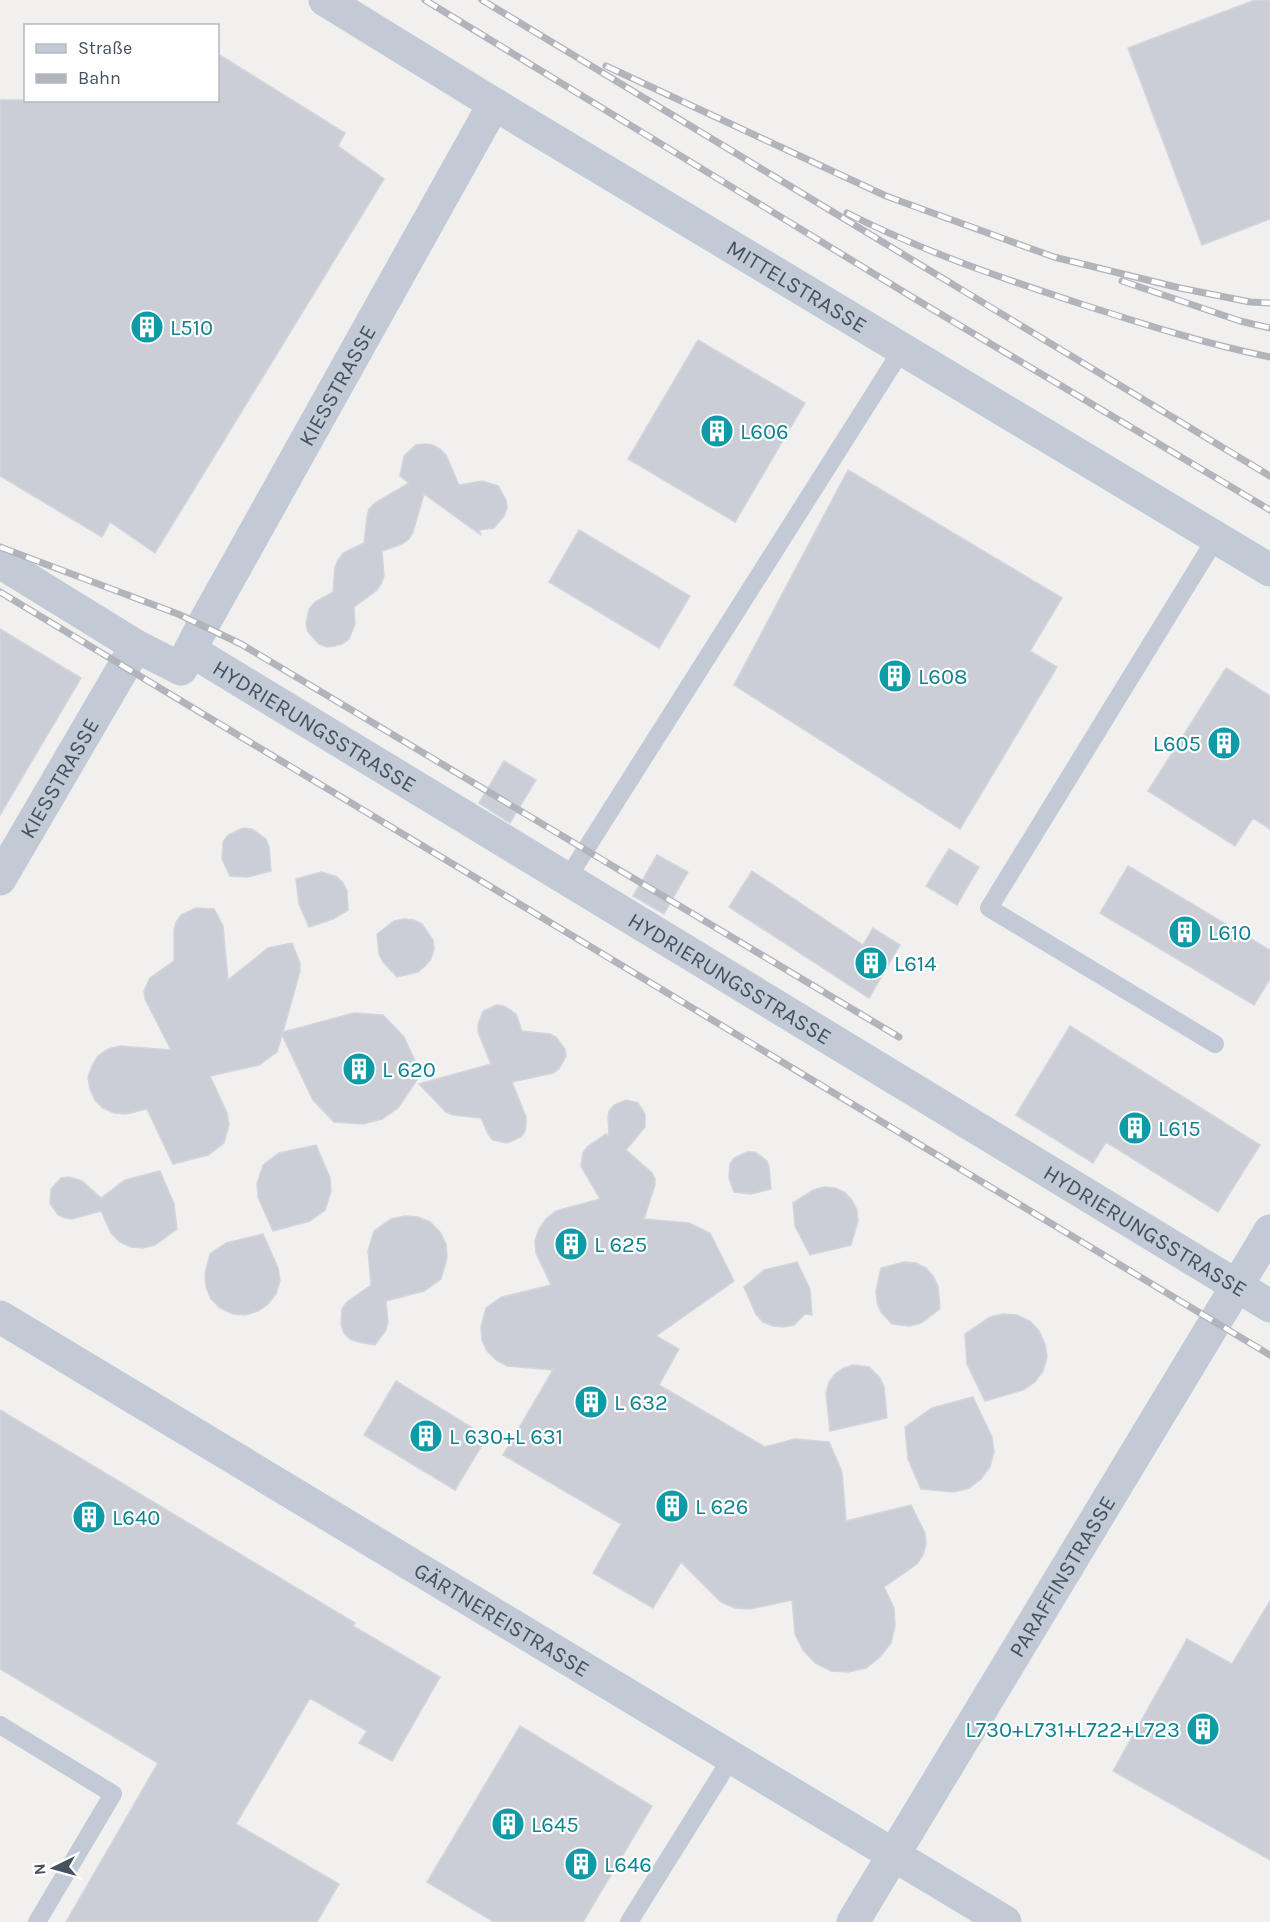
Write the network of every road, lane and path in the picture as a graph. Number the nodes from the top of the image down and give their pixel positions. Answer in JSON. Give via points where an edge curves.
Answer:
{"nodes":[{"id":1,"x":325,"y":0,"type":"edge"},
{"id":2,"x":494,"y":104,"type":"junction"},
{"id":3,"x":903,"y":348,"type":"junction"},
{"id":4,"x":1216,"y":538,"type":"junction"},
{"id":5,"x":0,"y":562,"type":"edge"},
{"id":6,"x":1270,"y":570,"type":"edge"},
{"id":7,"x":136,"y":646,"type":"junction"},
{"id":8,"x":186,"y":659,"type":"junction"},
{"id":9,"x":0,"y":879,"type":"edge"},
{"id":10,"x":567,"y":879,"type":"junction"},
{"id":11,"x":1215,"y":1044,"type":"dead end"},
{"id":12,"x":1270,"y":1231,"type":"edge"},
{"id":13,"x":1237,"y":1286,"type":"junction"},
{"id":14,"x":1270,"y":1306,"type":"edge"},
{"id":15,"x":0,"y":1317,"type":"edge"},
{"id":16,"x":0,"y":1725,"type":"edge"},
{"id":17,"x":732,"y":1757,"type":"junction"},
{"id":18,"x":893,"y":1855,"type":"junction"},
{"id":19,"x":37,"y":1922,"type":"edge"},
{"id":20,"x":629,"y":1922,"type":"edge"},
{"id":21,"x":853,"y":1922,"type":"edge"},
{"id":22,"x":1005,"y":1922,"type":"edge"}],
"edges":[{"from":1,"to":2,"type":"street","name":"MITTELSTRASSE"},
{"from":2,"to":3,"type":"street","name":"MITTELSTRASSE"},
{"from":2,"to":8,"type":"street","name":"KIESSTRASSE"},
{"from":3,"to":4,"type":"street","name":"MITTELSTRASSE"},
{"from":3,"to":10,"type":"lane"},
{"from":4,"to":6,"type":"street","name":"MITTELSTRASSE"},
{"from":4,"to":11,"type":"lane","via":[[989,908]]},
{"from":5,"to":7,"type":"street","name":"HYDRIERUNGSSTRASSE"},
{"from":7,"to":8,"type":"street","name":"HYDRIERUNGSSTRASSE"},
{"from":7,"to":9,"type":"street","name":"KIESSTRASSE"},
{"from":8,"to":10,"type":"street","name":"HYDRIERUNGSSTRASSE"},
{"from":10,"to":13,"type":"street","name":"HYDRIERUNGSSTRASSE"},
{"from":12,"to":13,"type":"street","name":"PARAFFINSTRASSE"},
{"from":13,"to":14,"type":"street","name":"HYDRIERUNGSSTRASSE"},
{"from":13,"to":18,"type":"street","name":"PARAFFINSTRASSE"},
{"from":15,"to":17,"type":"street","name":"GÄRTNEREISTRASSE"},
{"from":16,"to":19,"type":"lane","via":[[113,1794]]},
{"from":17,"to":18,"type":"street","name":"GÄRTNEREISTRASSE"},
{"from":17,"to":20,"type":"lane"},
{"from":18,"to":21,"type":"street","name":"PARAFFINSTRASSE"},
{"from":18,"to":22,"type":"street","name":"GÄRTNEREISTRASSE"}]}
